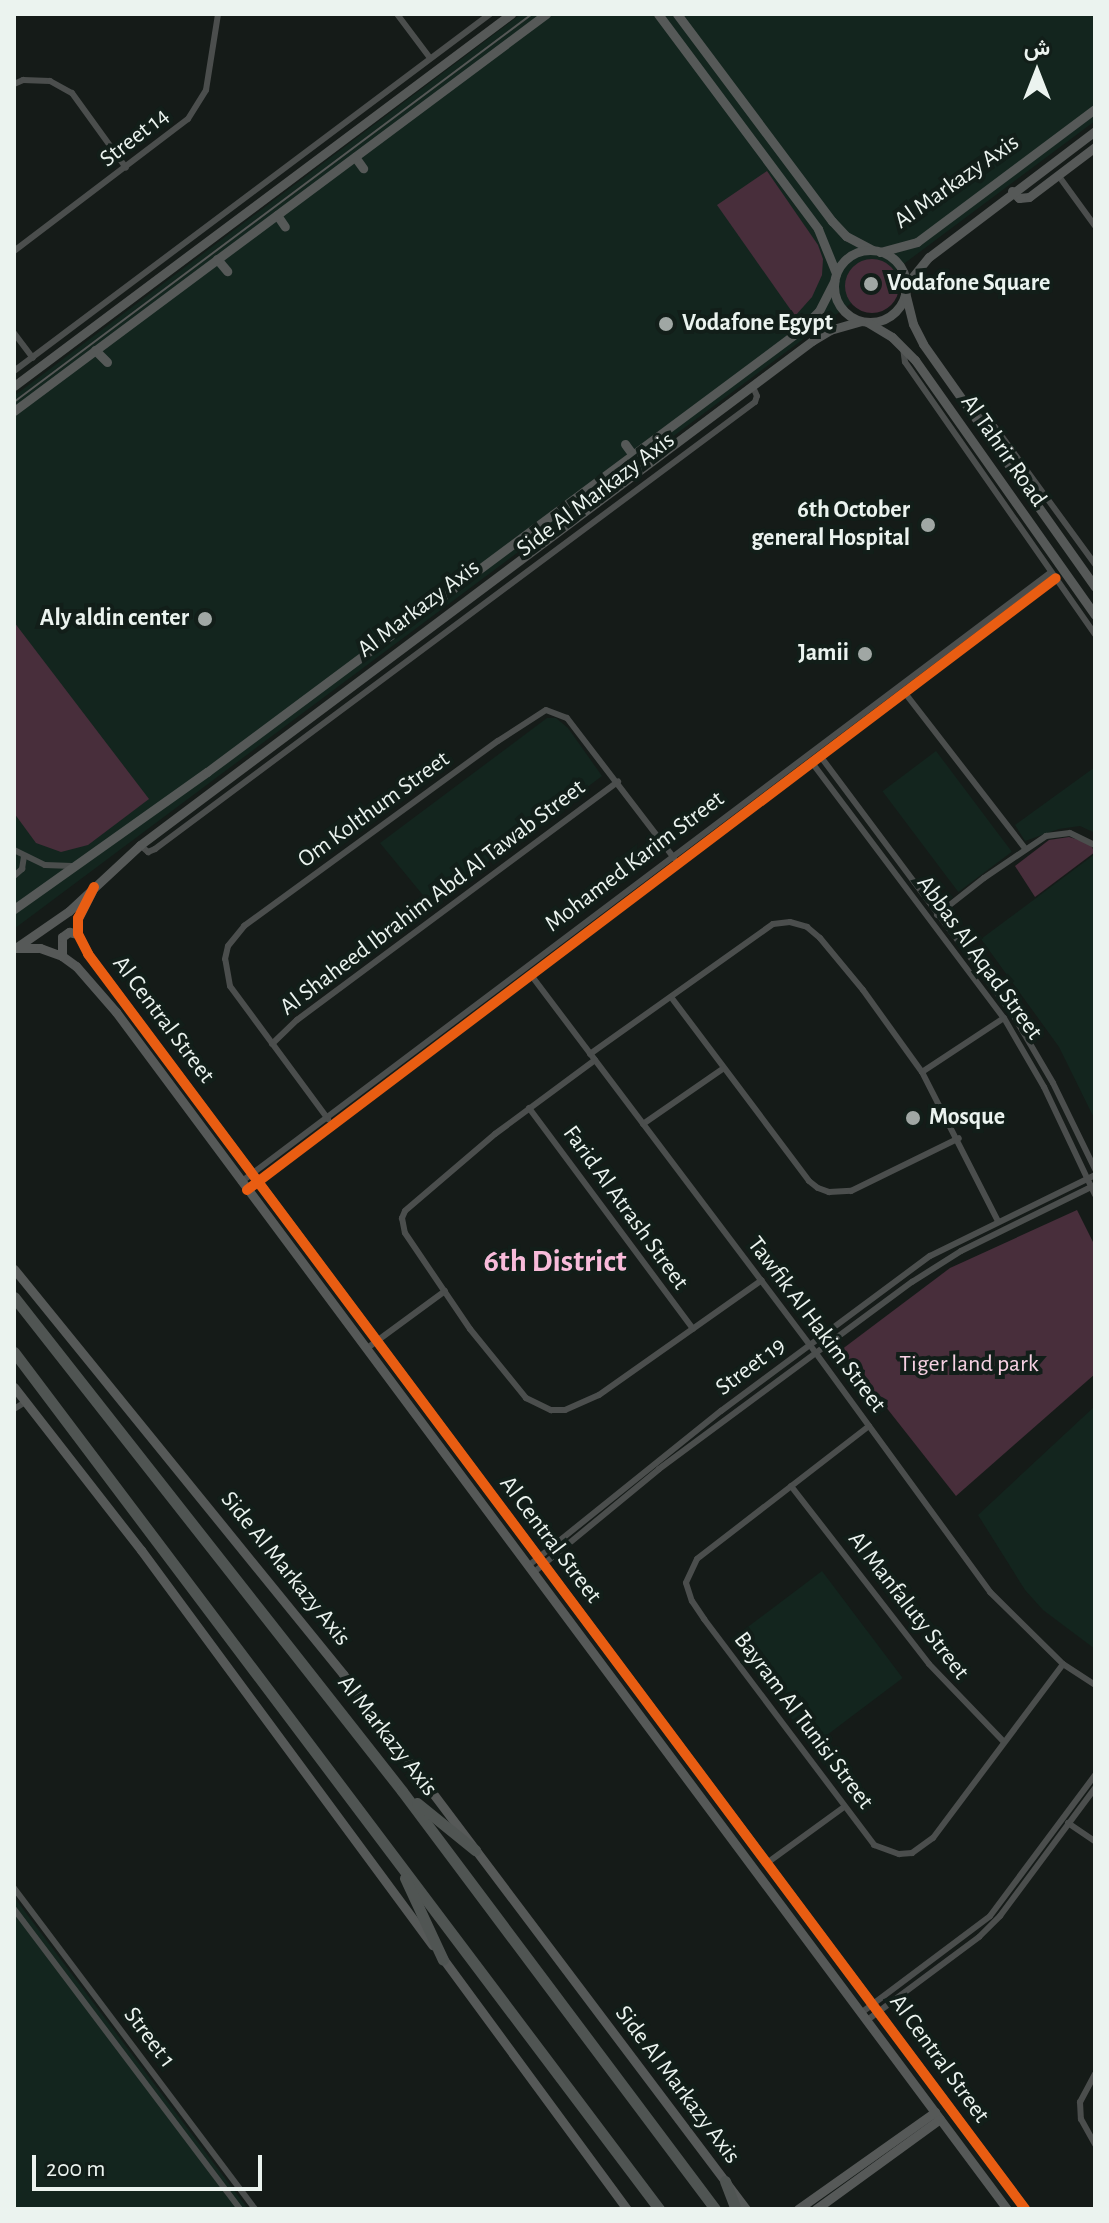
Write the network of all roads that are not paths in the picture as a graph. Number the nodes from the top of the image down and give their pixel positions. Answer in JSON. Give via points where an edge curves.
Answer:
{"nodes":[{"id":1,"x":218,"y":14,"type":"edge"},
{"id":2,"x":397,"y":14,"type":"edge"},
{"id":3,"x":490,"y":14,"type":"edge"},
{"id":4,"x":511,"y":14,"type":"edge"},
{"id":5,"x":546,"y":14,"type":"edge"},
{"id":6,"x":658,"y":14,"type":"edge"},
{"id":7,"x":677,"y":14,"type":"edge"},
{"id":8,"x":430,"y":58,"type":"junction"},
{"id":9,"x":719,"y":69,"type":"junction"},
{"id":10,"x":706,"y":78,"type":"junction"},
{"id":11,"x":14,"y":84,"type":"edge"},
{"id":12,"x":1095,"y":109,"type":"edge"},
{"id":13,"x":1095,"y":131,"type":"edge"},
{"id":14,"x":1095,"y":147,"type":"edge"},
{"id":15,"x":355,"y":157,"type":"junction"},
{"id":16,"x":290,"y":165,"type":"junction"},
{"id":17,"x":126,"y":168,"type":"junction"},
{"id":18,"x":363,"y":168,"type":"dead end"},
{"id":19,"x":297,"y":175,"type":"junction"},
{"id":20,"x":1058,"y":175,"type":"junction"},
{"id":21,"x":1012,"y":191,"type":"junction"},
{"id":22,"x":983,"y":193,"type":"junction"},
{"id":23,"x":994,"y":206,"type":"junction"},
{"id":24,"x":277,"y":215,"type":"junction"},
{"id":25,"x":1095,"y":226,"type":"edge"},
{"id":26,"x":285,"y":227,"type":"dead end"},
{"id":27,"x":14,"y":251,"type":"edge"},
{"id":28,"x":876,"y":251,"type":"junction"},
{"id":29,"x":217,"y":259,"type":"junction"},
{"id":30,"x":227,"y":271,"type":"dead end"},
{"id":31,"x":835,"y":277,"type":"junction"},
{"id":32,"x":906,"y":289,"type":"junction"},
{"id":33,"x":864,"y":322,"type":"junction"},
{"id":34,"x":14,"y":333,"type":"edge"},
{"id":35,"x":920,"y":338,"type":"junction"},
{"id":36,"x":903,"y":348,"type":"junction"},
{"id":37,"x":43,"y":350,"type":"junction"},
{"id":38,"x":95,"y":350,"type":"junction"},
{"id":39,"x":33,"y":358,"type":"junction"},
{"id":40,"x":50,"y":359,"type":"junction"},
{"id":41,"x":107,"y":362,"type":"dead end"},
{"id":42,"x":14,"y":371,"type":"edge"},
{"id":43,"x":14,"y":386,"type":"edge"},
{"id":44,"x":753,"y":387,"type":"junction"},
{"id":45,"x":14,"y":411,"type":"edge"},
{"id":46,"x":972,"y":414,"type":"junction"},
{"id":47,"x":625,"y":444,"type":"dead end"},
{"id":48,"x":633,"y":455,"type":"junction"},
{"id":49,"x":1030,"y":541,"type":"junction"},
{"id":50,"x":1046,"y":548,"type":"junction"},
{"id":51,"x":1095,"y":564,"type":"edge"},
{"id":52,"x":1054,"y":575,"type":"junction"},
{"id":53,"x":1095,"y":587,"type":"edge"},
{"id":54,"x":449,"y":592,"type":"junction"},
{"id":55,"x":459,"y":607,"type":"junction"},
{"id":56,"x":420,"y":613,"type":"junction"},
{"id":57,"x":1095,"y":615,"type":"edge"},
{"id":58,"x":432,"y":627,"type":"junction"},
{"id":59,"x":1095,"y":634,"type":"edge"},
{"id":60,"x":903,"y":690,"type":"junction"},
{"id":61,"x":819,"y":754,"type":"junction"},
{"id":62,"x":810,"y":761,"type":"junction"},
{"id":63,"x":618,"y":782,"type":"junction"},
{"id":64,"x":140,"y":845,"type":"junction"},
{"id":65,"x":1095,"y":845,"type":"edge"},
{"id":66,"x":1025,"y":848,"type":"junction"},
{"id":67,"x":14,"y":850,"type":"edge"},
{"id":68,"x":24,"y":857,"type":"junction"},
{"id":69,"x":676,"y":861,"type":"junction"},
{"id":70,"x":76,"y":865,"type":"junction"},
{"id":71,"x":905,"y":869,"type":"junction"},
{"id":72,"x":897,"y":875,"type":"junction"},
{"id":73,"x":14,"y":876,"type":"edge"},
{"id":74,"x":94,"y":887,"type":"junction"},
{"id":75,"x":14,"y":909,"type":"edge"},
{"id":76,"x":938,"y":914,"type":"junction"},
{"id":77,"x":931,"y":921,"type":"junction"},
{"id":78,"x":78,"y":934,"type":"junction"},
{"id":79,"x":14,"y":949,"type":"edge"},
{"id":80,"x":62,"y":956,"type":"junction"},
{"id":81,"x":528,"y":972,"type":"junction"},
{"id":82,"x":671,"y":997,"type":"junction"},
{"id":83,"x":1004,"y":1018,"type":"junction"},
{"id":84,"x":272,"y":1044,"type":"junction"},
{"id":85,"x":592,"y":1057,"type":"junction"},
{"id":86,"x":724,"y":1068,"type":"junction"},
{"id":87,"x":922,"y":1072,"type":"junction"},
{"id":88,"x":529,"y":1108,"type":"junction"},
{"id":89,"x":328,"y":1119,"type":"junction"},
{"id":90,"x":643,"y":1124,"type":"junction"},
{"id":91,"x":959,"y":1138,"type":"junction"},
{"id":92,"x":1095,"y":1172,"type":"edge"},
{"id":93,"x":255,"y":1177,"type":"junction"},
{"id":94,"x":1087,"y":1179,"type":"junction"},
{"id":95,"x":244,"y":1186,"type":"junction"},
{"id":96,"x":1093,"y":1186,"type":"edge"},
{"id":97,"x":1095,"y":1195,"type":"edge"},
{"id":98,"x":998,"y":1221,"type":"junction"},
{"id":99,"x":14,"y":1269,"type":"edge"},
{"id":100,"x":762,"y":1280,"type":"junction"},
{"id":101,"x":445,"y":1291,"type":"junction"},
{"id":102,"x":14,"y":1297,"type":"edge"},
{"id":103,"x":693,"y":1329,"type":"junction"},
{"id":104,"x":377,"y":1341,"type":"junction"},
{"id":105,"x":810,"y":1345,"type":"junction"},
{"id":106,"x":366,"y":1349,"type":"junction"},
{"id":107,"x":14,"y":1352,"type":"edge"},
{"id":108,"x":816,"y":1353,"type":"junction"},
{"id":109,"x":14,"y":1387,"type":"edge"},
{"id":110,"x":25,"y":1402,"type":"junction"},
{"id":111,"x":14,"y":1409,"type":"edge"},
{"id":112,"x":869,"y":1426,"type":"junction"},
{"id":113,"x":791,"y":1486,"type":"junction"},
{"id":114,"x":540,"y":1562,"type":"junction"},
{"id":115,"x":530,"y":1569,"type":"junction"},
{"id":116,"x":1063,"y":1664,"type":"junction"},
{"id":117,"x":1095,"y":1685,"type":"edge"},
{"id":118,"x":1004,"y":1742,"type":"junction"},
{"id":119,"x":1095,"y":1775,"type":"edge"},
{"id":120,"x":1095,"y":1788,"type":"edge"},
{"id":121,"x":402,"y":1791,"type":"junction"},
{"id":122,"x":844,"y":1807,"type":"junction"},
{"id":123,"x":1067,"y":1822,"type":"junction"},
{"id":124,"x":1095,"y":1841,"type":"edge"},
{"id":125,"x":475,"y":1850,"type":"junction"},
{"id":126,"x":394,"y":1856,"type":"junction"},
{"id":127,"x":767,"y":1863,"type":"junction"},
{"id":128,"x":14,"y":1888,"type":"edge"},
{"id":129,"x":14,"y":1909,"type":"edge"},
{"id":130,"x":443,"y":1960,"type":"junction"},
{"id":131,"x":74,"y":1968,"type":"junction"},
{"id":132,"x":64,"y":1975,"type":"junction"},
{"id":133,"x":876,"y":2008,"type":"junction"},
{"id":134,"x":864,"y":2017,"type":"junction"},
{"id":135,"x":1095,"y":2074,"type":"edge"},
{"id":136,"x":937,"y":2116,"type":"junction"},
{"id":137,"x":1095,"y":2144,"type":"edge"},
{"id":138,"x":725,"y":2181,"type":"junction"},
{"id":139,"x":240,"y":2209,"type":"edge"},
{"id":140,"x":255,"y":2209,"type":"edge"},
{"id":141,"x":627,"y":2209,"type":"edge"},
{"id":142,"x":659,"y":2209,"type":"edge"},
{"id":143,"x":715,"y":2209,"type":"edge"},
{"id":144,"x":736,"y":2209,"type":"edge"},
{"id":145,"x":746,"y":2209,"type":"edge"},
{"id":146,"x":798,"y":2209,"type":"edge"},
{"id":147,"x":816,"y":2209,"type":"edge"},
{"id":148,"x":1007,"y":2209,"type":"edge"},
{"id":149,"x":1025,"y":2209,"type":"edge"}],
"edges":[{"from":1,"to":17,"type":"street","name":"Street 14","via":[[211,73],[198,105],[175,131]]},
{"from":2,"to":8,"type":"street"},
{"from":3,"to":8,"type":"street"},
{"from":4,"to":19,"type":"main road"},
{"from":5,"to":15,"type":"main road"},
{"from":6,"to":10,"type":"main road"},
{"from":7,"to":9,"type":"main road"},
{"from":8,"to":16,"type":"street"},
{"from":9,"to":10,"type":"main road"},
{"from":9,"to":28,"type":"main road","via":[[832,221],[846,236]]},
{"from":10,"to":31,"type":"main road","via":[[818,229]]},
{"from":11,"to":17,"type":"street","via":[[50,81],[72,93]]},
{"from":12,"to":22,"type":"main road","name":"Al Markazy Axis"},
{"from":13,"to":21,"type":"main road","name":"Al Markazy Axis"},
{"from":14,"to":20,"type":"main road"},
{"from":15,"to":18,"type":"main road"},
{"from":15,"to":24,"type":"main road"},
{"from":16,"to":19,"type":"main road"},
{"from":16,"to":37,"type":"street"},
{"from":17,"to":27,"type":"street","name":"Street 14"},
{"from":19,"to":40,"type":"main road"},
{"from":20,"to":21,"type":"main road","via":[[1026,198]]},
{"from":20,"to":25,"type":"street"},
{"from":21,"to":23,"type":"main road","name":"Al Markazy Axis"},
{"from":22,"to":23,"type":"main road"},
{"from":22,"to":28,"type":"main road","name":"Al Markazy Axis","via":[[917,242]]},
{"from":23,"to":32,"type":"main road","name":"Al Markazy Axis","via":[[924,262]]},
{"from":24,"to":26,"type":"main road"},
{"from":24,"to":29,"type":"main road"},
{"from":28,"to":31,"type":"main road","via":[[854,254]]},
{"from":28,"to":32,"type":"main road","via":[[898,264]]},
{"from":29,"to":30,"type":"main road"},
{"from":29,"to":38,"type":"main road"},
{"from":31,"to":33,"type":"main road","via":[[840,306]]},
{"from":31,"to":48,"type":"main road","name":"Al Markazy Axis","via":[[819,311],[803,328]]},
{"from":32,"to":33,"type":"main road","via":[[895,312]]},
{"from":32,"to":35,"type":"main road","name":"Al Tahrir Road"},
{"from":33,"to":36,"type":"main road","name":"Al Tahrir Road"},
{"from":33,"to":44,"type":"main road","name":"Al Markazy Axis","via":[[820,335]]},
{"from":34,"to":39,"type":"street"},
{"from":35,"to":36,"type":"main road","via":[[909,336]]},
{"from":35,"to":46,"type":"main road","name":"Al Tahrir Road"},
{"from":36,"to":49,"type":"street","via":[[905,362]]},
{"from":36,"to":50,"type":"main road","name":"Al Tahrir Road"},
{"from":37,"to":39,"type":"street"},
{"from":37,"to":40,"type":"main road"},
{"from":38,"to":41,"type":"main road"},
{"from":38,"to":45,"type":"main road"},
{"from":39,"to":42,"type":"street"},
{"from":40,"to":43,"type":"main road"},
{"from":44,"to":55,"type":"main road","name":"Al Markazy Axis"},
{"from":44,"to":64,"type":"street","name":"Side Al Markazy Axis","via":[[755,402],[155,849],[148,852]]},
{"from":46,"to":51,"type":"street","via":[[993,423]]},
{"from":46,"to":53,"type":"main road","name":"Al Tahrir Road"},
{"from":47,"to":48,"type":"main road"},
{"from":48,"to":54,"type":"main road","name":"Al Markazy Axis"},
{"from":49,"to":50,"type":"main road"},
{"from":49,"to":52,"type":"street"},
{"from":50,"to":57,"type":"main road","name":"Al Tahrir Road"},
{"from":52,"to":59,"type":"street"},
{"from":52,"to":60,"type":"street","name":"Mohamed Karim Street"},
{"from":54,"to":55,"type":"main road","via":[[450,602]]},
{"from":54,"to":56,"type":"main road","name":"Al Markazy Axis"},
{"from":55,"to":58,"type":"main road","name":"Al Markazy Axis"},
{"from":56,"to":58,"type":"main road"},
{"from":56,"to":70,"type":"main road","name":"Al Markazy Axis"},
{"from":58,"to":64,"type":"main road","name":"Al Markazy Axis"},
{"from":60,"to":61,"type":"street","name":"Mohamed Karim Street"},
{"from":60,"to":66,"type":"street"},
{"from":61,"to":62,"type":"street","name":"Mohamed Karim Street"},
{"from":61,"to":71,"type":"street","name":"Abbas Al Aqad Street"},
{"from":62,"to":69,"type":"street","name":"Mohamed Karim Street"},
{"from":62,"to":72,"type":"street","name":"Abbas Al Aqad Street"},
{"from":63,"to":69,"type":"street","name":"Om Kolthum Street"},
{"from":63,"to":84,"type":"street","name":"Al Shaheed Ibrahim Abd Al Tawab Street","via":[[297,1020]]},
{"from":63,"to":84,"type":"street","name":"Om Kolthum Street","via":[[567,718],[542,711],[244,926],[228,946],[225,973]]},
{"from":64,"to":74,"type":"main road","name":"Al Markazy Axis"},
{"from":65,"to":66,"type":"street","via":[[1063,832]]},
{"from":66,"to":76,"type":"street"},
{"from":67,"to":68,"type":"street"},
{"from":68,"to":70,"type":"street","via":[[52,866]]},
{"from":68,"to":73,"type":"street"},
{"from":69,"to":81,"type":"street","name":"Mohamed Karim Street"},
{"from":70,"to":75,"type":"main road","name":"Al Markazy Axis"},
{"from":71,"to":72,"type":"street"},
{"from":71,"to":76,"type":"street","name":"Abbas Al Aqad Street"},
{"from":72,"to":77,"type":"street","name":"Abbas Al Aqad Street"},
{"from":74,"to":78,"type":"main road","via":[[80,909]]},
{"from":74,"to":79,"type":"main road","name":"Al Markazy Axis","via":[[56,922]]},
{"from":76,"to":77,"type":"street"},
{"from":76,"to":92,"type":"street","name":"Abbas Al Aqad Street","via":[[1034,1048]]},
{"from":77,"to":83,"type":"street","name":"Abbas Al Aqad Street"},
{"from":78,"to":80,"type":"main road","via":[[62,937]]},
{"from":78,"to":93,"type":"main road","name":"Al Central Street"},
{"from":79,"to":80,"type":"main road","via":[[40,948]]},
{"from":80,"to":95,"type":"main road","name":"Al Central Street","via":[[116,1012]]},
{"from":81,"to":85,"type":"street","name":"Tawfik Al Hakim Street"},
{"from":81,"to":89,"type":"street","name":"Mohamed Karim Street"},
{"from":81,"to":93,"type":"street","name":"Mohamed Karim Street"},
{"from":82,"to":85,"type":"street"},
{"from":82,"to":86,"type":"street"},
{"from":82,"to":87,"type":"street","via":[[773,924],[798,924],[820,938]]},
{"from":83,"to":87,"type":"street"},
{"from":83,"to":94,"type":"street","name":"Abbas Al Aqad Street"},
{"from":84,"to":89,"type":"street","name":"Om Kolthum Street"},
{"from":85,"to":88,"type":"street"},
{"from":85,"to":90,"type":"street","name":"Tawfik Al Hakim Street"},
{"from":86,"to":90,"type":"street"},
{"from":86,"to":91,"type":"street","via":[[809,1181],[829,1192],[851,1191]]},
{"from":87,"to":91,"type":"street"},
{"from":88,"to":101,"type":"street","via":[[405,1211],[405,1233]]},
{"from":88,"to":103,"type":"street","name":"Farid Al Atrash Street"},
{"from":89,"to":93,"type":"street","name":"Mohamed Karim Street"},
{"from":90,"to":100,"type":"street","name":"Tawfik Al Hakim Street"},
{"from":91,"to":98,"type":"street"},
{"from":92,"to":94,"type":"street","name":"Street 19"},
{"from":93,"to":95,"type":"street","name":"Mohamed Karim Street"},
{"from":93,"to":104,"type":"main road","name":"Al Central Street"},
{"from":94,"to":96,"type":"street","name":"Abbas Al Aqad Street"},
{"from":94,"to":98,"type":"street","name":"Street 19"},
{"from":95,"to":106,"type":"main road","name":"Al Central Street"},
{"from":96,"to":97,"type":"street","name":"Abbas Al Aqad Street"},
{"from":96,"to":108,"type":"street","name":"Street 19","via":[[936,1265]]},
{"from":98,"to":105,"type":"street","name":"Street 19","via":[[930,1256]]},
{"from":99,"to":125,"type":"main road","name":"Side Al Markazy Axis","via":[[275,1587]]},
{"from":100,"to":103,"type":"street"},
{"from":100,"to":105,"type":"street","name":"Tawfik Al Hakim Street"},
{"from":101,"to":103,"type":"street","via":[[520,1392],[551,1410],[579,1406],[599,1395]]},
{"from":101,"to":104,"type":"street"},
{"from":102,"to":121,"type":"highway","name":"Al Markazy Axis"},
{"from":104,"to":106,"type":"street"},
{"from":104,"to":114,"type":"main road","name":"Al Central Street"},
{"from":105,"to":108,"type":"street","name":"Tawfik Al Hakim Street"},
{"from":105,"to":114,"type":"street","name":"Street 19","via":[[652,1465]]},
{"from":106,"to":115,"type":"main road","name":"Al Central Street"},
{"from":107,"to":126,"type":"highway"},
{"from":108,"to":112,"type":"street","name":"Tawfik Al Hakim Street"},
{"from":108,"to":114,"type":"street","name":"Street 19"},
{"from":109,"to":110,"type":"main road"},
{"from":110,"to":111,"type":"street"},
{"from":110,"to":130,"type":"main road","via":[[141,1550]]},
{"from":112,"to":113,"type":"street","name":"Bayram Al Tunisi Street"},
{"from":112,"to":116,"type":"street","name":"Tawfik Al Hakim Street","via":[[990,1592]]},
{"from":113,"to":118,"type":"street","name":"Al Manfaluty Street","via":[[929,1664]]},
{"from":113,"to":122,"type":"street","name":"Bayram Al Tunisi Street","via":[[697,1559],[688,1573],[688,1592]]},
{"from":114,"to":115,"type":"street","name":"Street 19"},
{"from":114,"to":127,"type":"main road","name":"Al Central Street"},
{"from":115,"to":134,"type":"main road","name":"Al Central Street"},
{"from":116,"to":117,"type":"street","name":"Tawfik Al Hakim Street"},
{"from":116,"to":118,"type":"street","name":"Bayram Al Tunisi Street"},
{"from":118,"to":122,"type":"street","name":"Bayram Al Tunisi Street","via":[[933,1838],[912,1853],[879,1849]]},
{"from":119,"to":123,"type":"street"},
{"from":120,"to":123,"type":"street"},
{"from":121,"to":125,"type":"highway"},
{"from":121,"to":143,"type":"highway","name":"Al Markazy Axis"},
{"from":122,"to":127,"type":"street"},
{"from":123,"to":124,"type":"street"},
{"from":123,"to":133,"type":"street","via":[[985,1931]]},
{"from":125,"to":138,"type":"main road","name":"Side Al Markazy Axis"},
{"from":126,"to":130,"type":"highway"},
{"from":126,"to":142,"type":"highway"},
{"from":127,"to":133,"type":"main road","name":"Al Central Street"},
{"from":128,"to":131,"type":"street","name":"Street 1"},
{"from":129,"to":132,"type":"street","name":"Street 1"},
{"from":130,"to":141,"type":"main road"},
{"from":131,"to":132,"type":"street"},
{"from":131,"to":140,"type":"street","name":"Street 1"},
{"from":132,"to":139,"type":"street","name":"Street 1"},
{"from":133,"to":134,"type":"street"},
{"from":133,"to":149,"type":"main road","name":"Al Central Street"},
{"from":134,"to":136,"type":"main road","name":"Al Central Street"},
{"from":135,"to":137,"type":"street","via":[[1080,2102],[1081,2119]]},
{"from":136,"to":146,"type":"main road"},
{"from":136,"to":147,"type":"main road"},
{"from":136,"to":148,"type":"main road","name":"Al Central Street"},
{"from":138,"to":144,"type":"highway"},
{"from":138,"to":145,"type":"main road","name":"Side Al Markazy Axis"}]}
